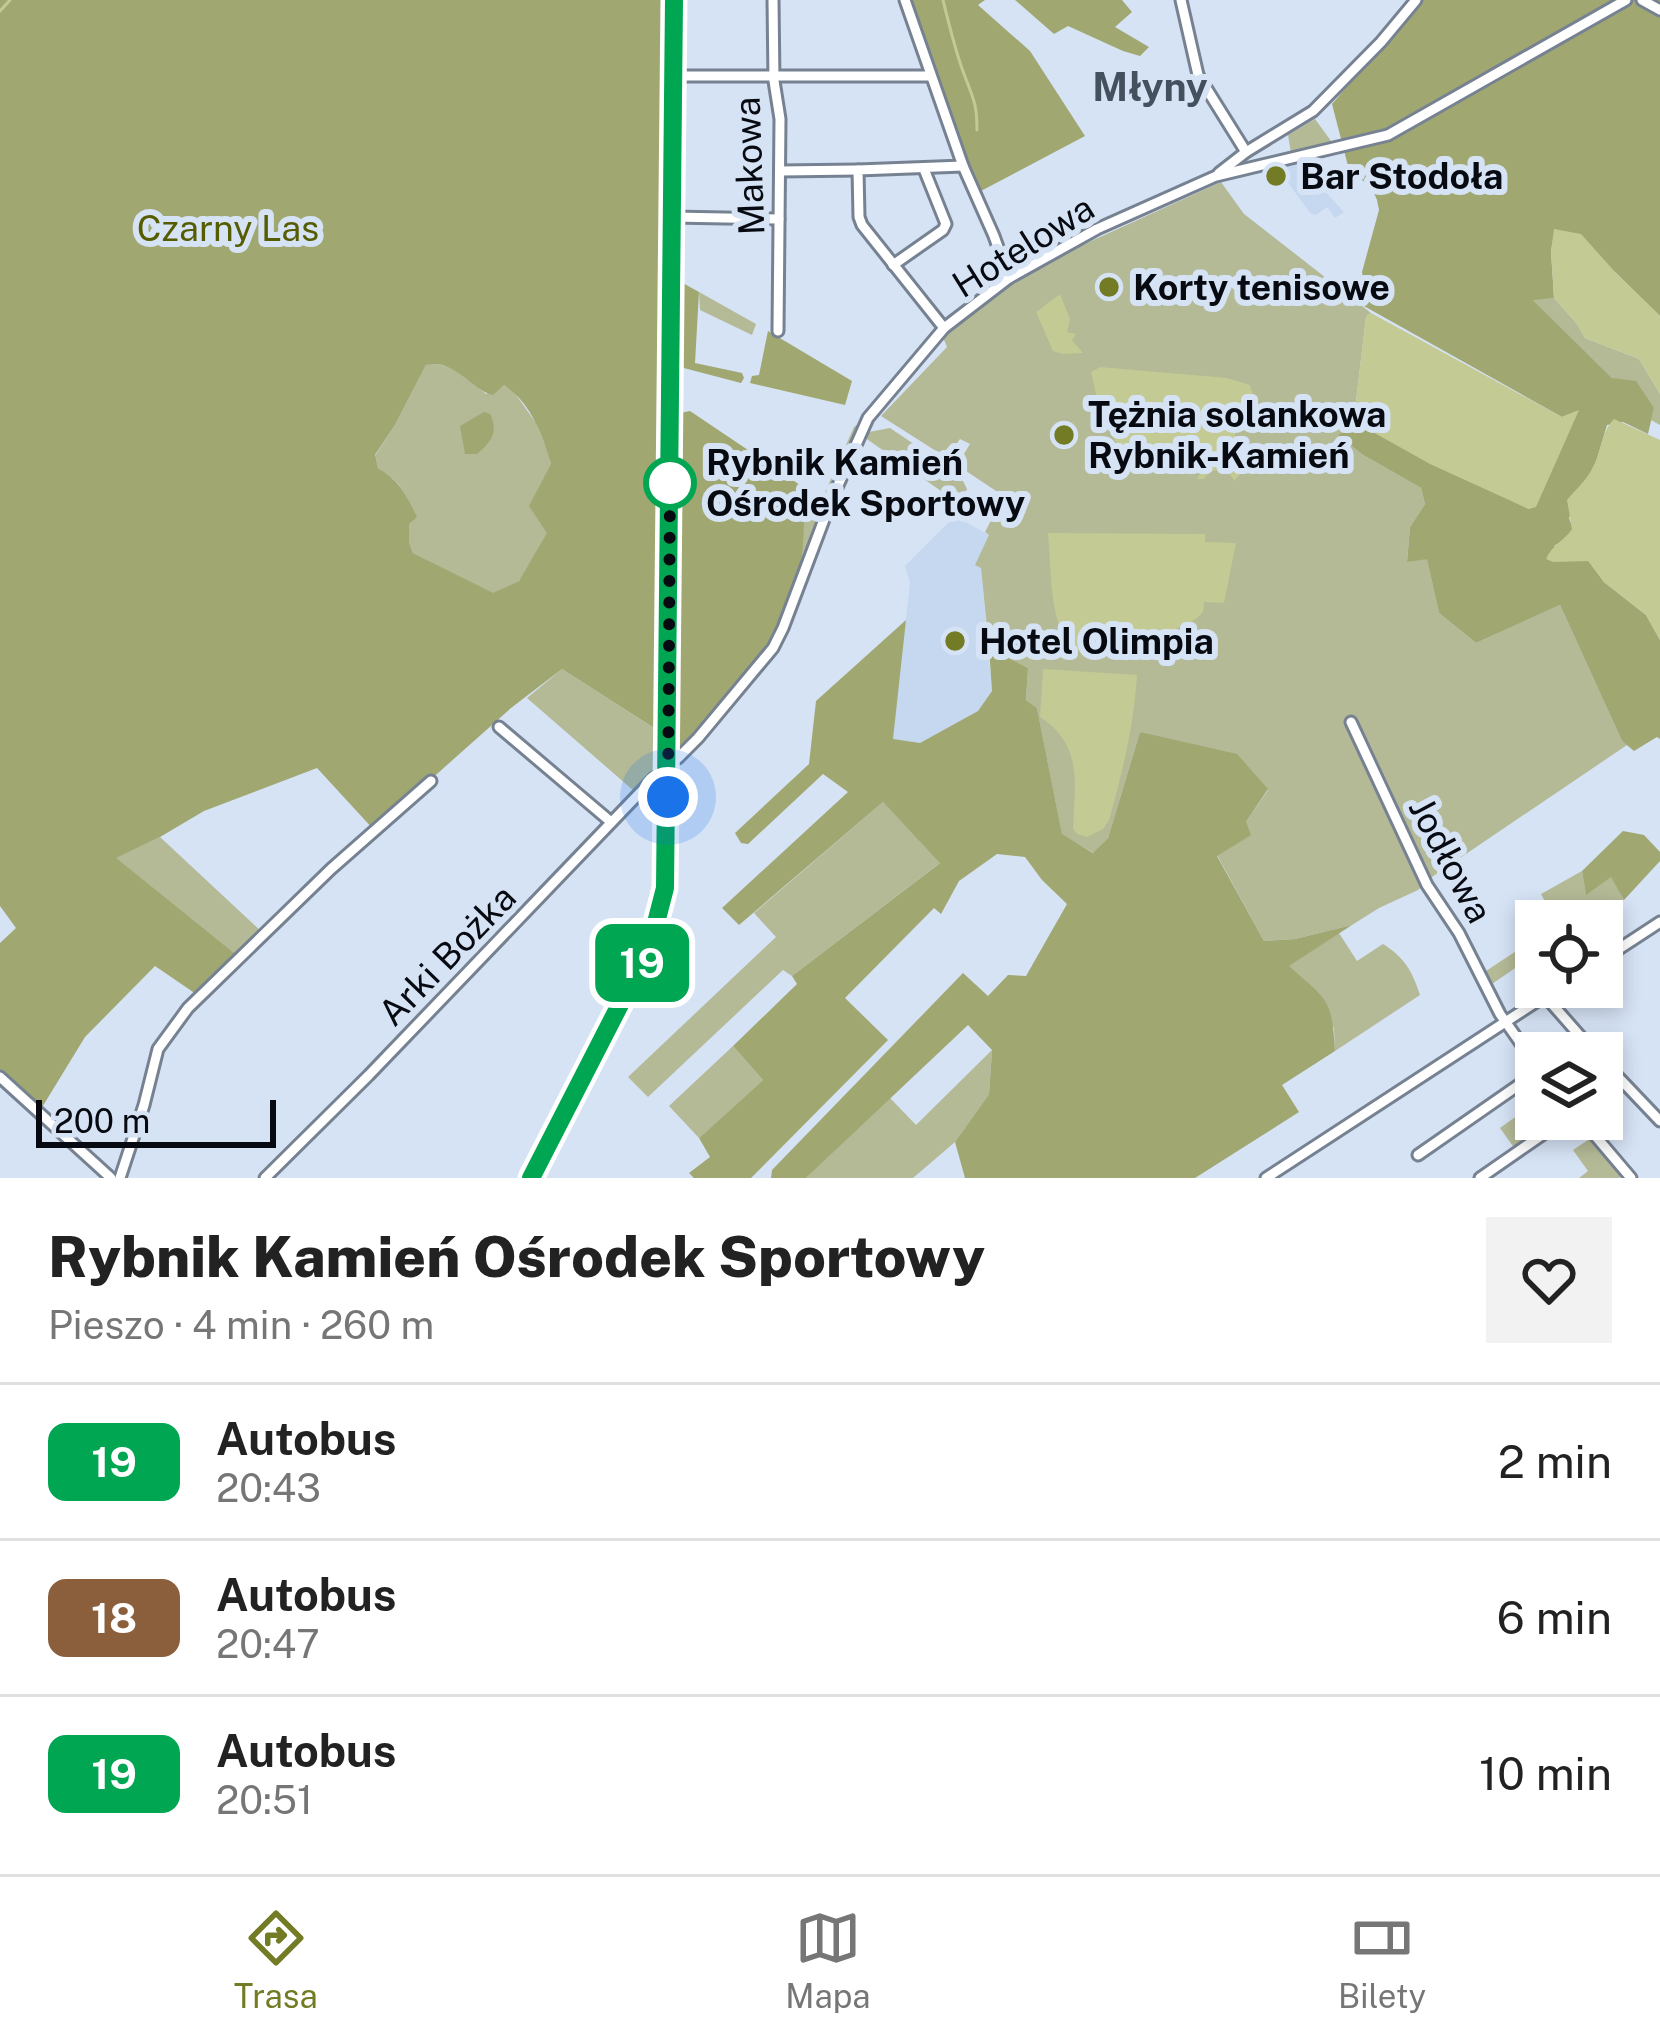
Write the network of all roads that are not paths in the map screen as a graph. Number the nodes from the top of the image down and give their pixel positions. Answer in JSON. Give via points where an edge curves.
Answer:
{"nodes":[{"id":1,"x":674,"y":0,"type":"edge"},
{"id":2,"x":773,"y":0,"type":"edge"},
{"id":3,"x":905,"y":0,"type":"edge"},
{"id":4,"x":1180,"y":0,"type":"edge"},
{"id":5,"x":1416,"y":0,"type":"edge"},
{"id":6,"x":1626,"y":0,"type":"edge"},
{"id":7,"x":1642,"y":0,"type":"edge"},
{"id":8,"x":1660,"y":10,"type":"edge"},
{"id":9,"x":674,"y":76,"type":"junction"},
{"id":10,"x":774,"y":76,"type":"junction"},
{"id":11,"x":931,"y":76,"type":"junction"},
{"id":12,"x":1246,"y":152,"type":"junction"},
{"id":13,"x":962,"y":166,"type":"junction"},
{"id":14,"x":924,"y":169,"type":"junction"},
{"id":15,"x":858,"y":170,"type":"junction"},
{"id":16,"x":779,"y":171,"type":"junction"},
{"id":17,"x":1216,"y":176,"type":"junction"},
{"id":18,"x":672,"y":217,"type":"junction"},
{"id":19,"x":779,"y":219,"type":"junction"},
{"id":20,"x":892,"y":266,"type":"junction"},
{"id":21,"x":1009,"y":278,"type":"junction"},
{"id":22,"x":944,"y":328,"type":"junction"},
{"id":23,"x":778,"y":331,"type":"dead end"},
{"id":24,"x":1351,"y":722,"type":"dead end"},
{"id":25,"x":499,"y":727,"type":"dead end"},
{"id":26,"x":668,"y":766,"type":"junction"},
{"id":27,"x":431,"y":781,"type":"dead end"},
{"id":28,"x":611,"y":822,"type":"junction"},
{"id":29,"x":1660,"y":922,"type":"edge"},
{"id":30,"x":1623,"y":946,"type":"edge"},
{"id":31,"x":1526,"y":1008,"type":"edge"},
{"id":32,"x":1555,"y":1008,"type":"edge"},
{"id":33,"x":1506,"y":1022,"type":"junction"},
{"id":34,"x":1576,"y":1032,"type":"edge"},
{"id":35,"x":1515,"y":1036,"type":"edge"},
{"id":36,"x":0,"y":1078,"type":"edge"},
{"id":37,"x":1623,"y":1082,"type":"edge"},
{"id":38,"x":1515,"y":1084,"type":"edge"},
{"id":39,"x":1660,"y":1121,"type":"edge"},
{"id":40,"x":1534,"y":1140,"type":"edge"},
{"id":41,"x":1598,"y":1140,"type":"edge"},
{"id":42,"x":1418,"y":1155,"type":"dead end"},
{"id":43,"x":1629,"y":1177,"type":"edge"},
{"id":44,"x":116,"y":1178,"type":"edge"},
{"id":45,"x":265,"y":1178,"type":"edge"},
{"id":46,"x":531,"y":1178,"type":"edge"},
{"id":47,"x":1266,"y":1178,"type":"edge"},
{"id":48,"x":1480,"y":1178,"type":"edge"}],
"edges":[{"from":1,"to":9,"type":"street"},
{"from":2,"to":10,"type":"street","name":"Makowa"},
{"from":3,"to":11,"type":"street"},
{"from":4,"to":12,"type":"street","via":[[1198,75]]},
{"from":5,"to":12,"type":"street","name":"Hotelowa","via":[[1313,111]]},
{"from":6,"to":17,"type":"street","name":"Hotelowa","via":[[1388,134]]},
{"from":7,"to":8,"type":"street"},
{"from":9,"to":10,"type":"street"},
{"from":9,"to":18,"type":"street"},
{"from":10,"to":11,"type":"street"},
{"from":10,"to":16,"type":"street","name":"Makowa"},
{"from":11,"to":13,"type":"street"},
{"from":12,"to":17,"type":"street","name":"Hotelowa"},
{"from":13,"to":14,"type":"street"},
{"from":13,"to":21,"type":"street"},
{"from":14,"to":15,"type":"street"},
{"from":14,"to":20,"type":"street","via":[[946,224]]},
{"from":15,"to":16,"type":"street"},
{"from":15,"to":20,"type":"street","via":[[859,217]]},
{"from":16,"to":19,"type":"street","name":"Makowa"},
{"from":17,"to":21,"type":"street","name":"Hotelowa"},
{"from":18,"to":19,"type":"street"},
{"from":18,"to":26,"type":"street"},
{"from":19,"to":23,"type":"street","name":"Makowa"},
{"from":20,"to":22,"type":"street"},
{"from":21,"to":22,"type":"street","name":"Hotelowa"},
{"from":22,"to":26,"type":"street","name":"Hotelowa","via":[[868,418],[772,648]]},
{"from":24,"to":33,"type":"street","name":"Jodłowa","via":[[1427,885]]},
{"from":25,"to":28,"type":"street"},
{"from":26,"to":28,"type":"street","name":"Arki Bożka"},
{"from":26,"to":46,"type":"street","via":[[666,877],[654,935]]},
{"from":27,"to":44,"type":"street","via":[[188,1008],[158,1049]]},
{"from":28,"to":45,"type":"street","name":"Arki Bożka"},
{"from":29,"to":30,"type":"street"},
{"from":31,"to":33,"type":"street"},
{"from":32,"to":34,"type":"street"},
{"from":33,"to":35,"type":"street","name":"Jodłowa"},
{"from":33,"to":47,"type":"street"},
{"from":36,"to":44,"type":"street"},
{"from":37,"to":39,"type":"street"},
{"from":38,"to":42,"type":"street"},
{"from":40,"to":48,"type":"street"},
{"from":41,"to":43,"type":"street"}]}
